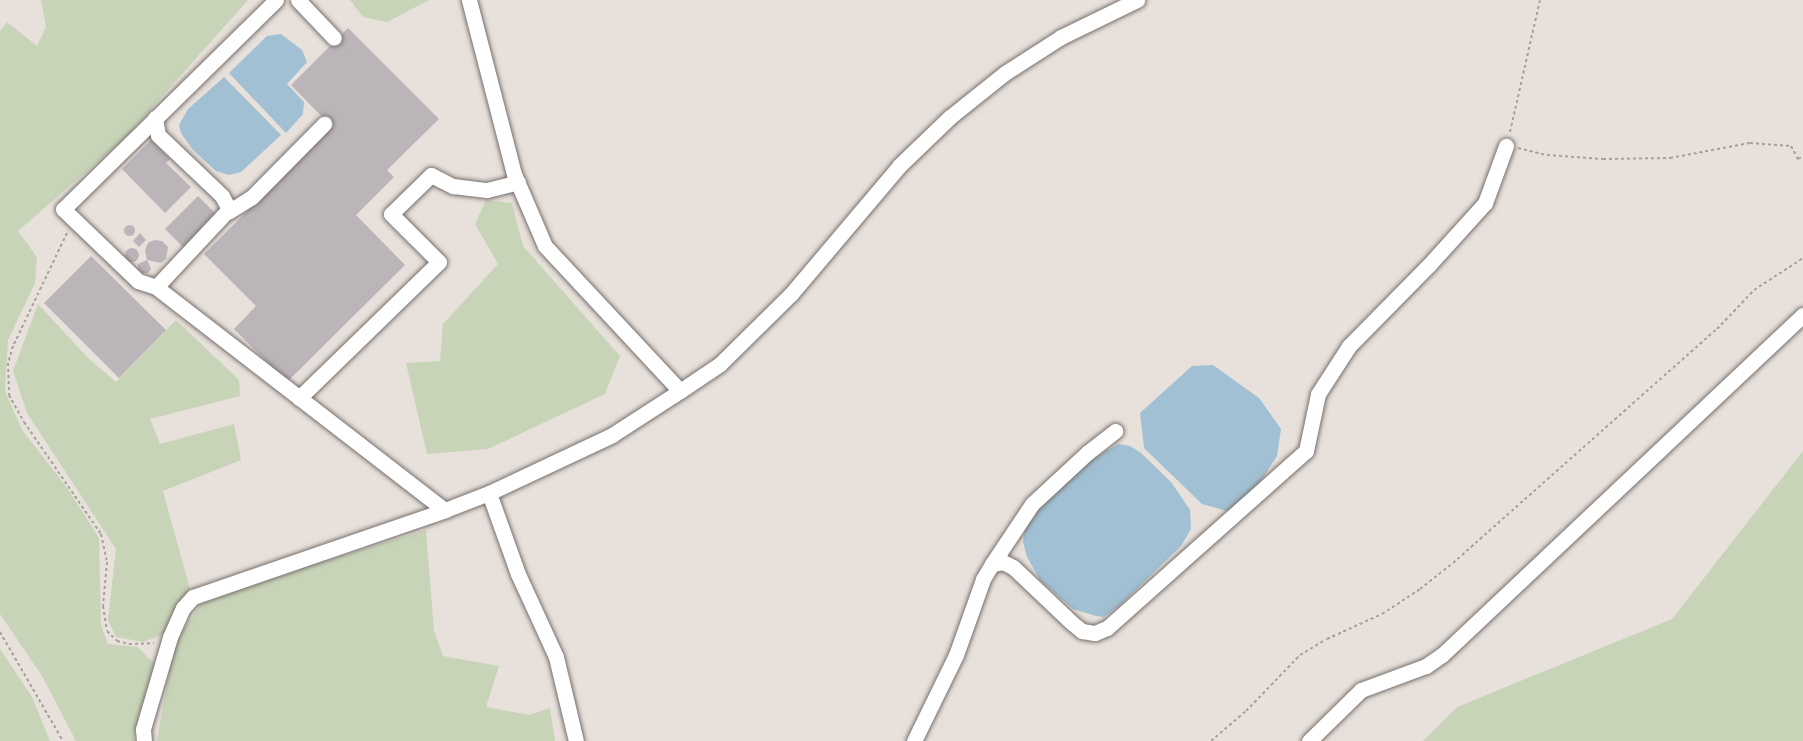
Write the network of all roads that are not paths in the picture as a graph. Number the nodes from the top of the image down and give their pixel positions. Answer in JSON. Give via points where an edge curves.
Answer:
{"nodes":[{"id":1,"x":276,"y":0,"type":"edge"},
{"id":2,"x":298,"y":0,"type":"edge"},
{"id":3,"x":469,"y":0,"type":"edge"},
{"id":4,"x":1137,"y":0,"type":"edge"},
{"id":5,"x":334,"y":38,"type":"dead end"},
{"id":6,"x":155,"y":118,"type":"junction"},
{"id":7,"x":324,"y":124,"type":"dead end"},
{"id":8,"x":1506,"y":146,"type":"road end"},
{"id":9,"x":518,"y":182,"type":"junction"},
{"id":10,"x":228,"y":212,"type":"junction"},
{"id":11,"x":156,"y":287,"type":"junction"},
{"id":12,"x":1803,"y":315,"type":"edge"},
{"id":13,"x":680,"y":392,"type":"junction"},
{"id":14,"x":299,"y":398,"type":"junction"},
{"id":15,"x":1115,"y":431,"type":"dead end"},
{"id":16,"x":489,"y":493,"type":"junction"},
{"id":17,"x":445,"y":510,"type":"junction"},
{"id":18,"x":992,"y":564,"type":"junction"},
{"id":19,"x":144,"y":741,"type":"edge"},
{"id":20,"x":576,"y":741,"type":"edge"},
{"id":21,"x":914,"y":741,"type":"edge"},
{"id":22,"x":1309,"y":741,"type":"edge"}],
"edges":[{"from":1,"to":6,"type":"lane"},
{"from":2,"to":5,"type":"lane"},
{"from":3,"to":9,"type":"lane"},
{"from":4,"to":13,"type":"lane","via":[[1061,37],[1005,74],[951,117],[899,166],[791,294],[720,364]]},
{"from":6,"to":10,"type":"lane","via":[[158,135],[222,196]]},
{"from":6,"to":11,"type":"lane","via":[[63,209],[138,281]]},
{"from":7,"to":10,"type":"lane","via":[[252,197]]},
{"from":8,"to":18,"type":"lane","via":[[1485,203],[1342,356],[1318,394],[1306,451],[1107,628],[1095,633],[1082,631],[1013,567],[1003,562]]},
{"from":9,"to":13,"type":"lane","via":[[546,246]]},
{"from":9,"to":14,"type":"lane","via":[[487,190],[453,186],[430,175],[391,214],[439,262]]},
{"from":10,"to":11,"type":"lane"},
{"from":11,"to":14,"type":"lane"},
{"from":12,"to":22,"type":"lane","via":[[1442,655],[1426,666],[1361,690]]},
{"from":13,"to":16,"type":"lane","via":[[612,435]]},
{"from":14,"to":17,"type":"lane"},
{"from":15,"to":18,"type":"lane","via":[[1032,504]]},
{"from":16,"to":17,"type":"lane"},
{"from":16,"to":20,"type":"lane","via":[[518,574],[556,657]]},
{"from":17,"to":19,"type":"lane","via":[[194,597],[183,608],[170,638],[143,729]]},
{"from":18,"to":21,"type":"lane","via":[[956,655]]}]}
